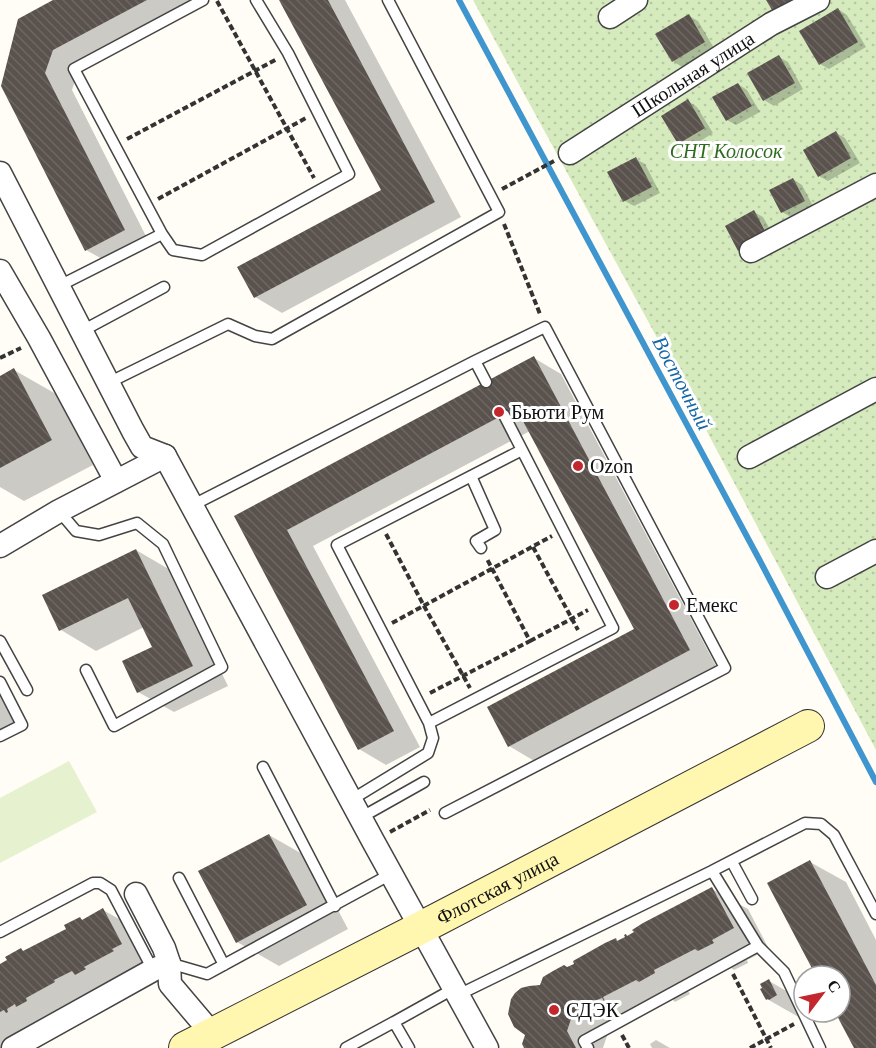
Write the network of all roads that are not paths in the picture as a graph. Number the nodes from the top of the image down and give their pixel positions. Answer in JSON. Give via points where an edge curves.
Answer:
{"nodes":[{"id":1,"x":203,"y":0,"type":"edge"},
{"id":2,"x":256,"y":0,"type":"edge"},
{"id":3,"x":388,"y":0,"type":"edge"},
{"id":4,"x":636,"y":0,"type":"edge"},
{"id":5,"x":818,"y":0,"type":"edge"},
{"id":6,"x":610,"y":17,"type":"dead end"},
{"id":7,"x":563,"y":157,"type":"road end"},
{"id":8,"x":0,"y":173,"type":"edge"},
{"id":9,"x":876,"y":185,"type":"edge"},
{"id":10,"x":162,"y":234,"type":"junction"},
{"id":11,"x":751,"y":250,"type":"dead end"},
{"id":12,"x":0,"y":271,"type":"edge"},
{"id":13,"x":59,"y":286,"type":"junction"},
{"id":14,"x":164,"y":287,"type":"dead end"},
{"id":15,"x":82,"y":332,"type":"junction"},
{"id":16,"x":475,"y":361,"type":"junction"},
{"id":17,"x":108,"y":382,"type":"junction"},
{"id":18,"x":486,"y":382,"type":"dead end"},
{"id":19,"x":876,"y":389,"type":"edge"},
{"id":20,"x":504,"y":415,"type":"dead end"},
{"id":21,"x":522,"y":450,"type":"junction"},
{"id":22,"x":165,"y":456,"type":"junction"},
{"id":23,"x":749,"y":457,"type":"dead end"},
{"id":24,"x":471,"y":476,"type":"junction"},
{"id":25,"x":116,"y":481,"type":"junction"},
{"id":26,"x":193,"y":505,"type":"junction"},
{"id":27,"x":58,"y":511,"type":"junction"},
{"id":28,"x":0,"y":546,"type":"edge"},
{"id":29,"x":481,"y":548,"type":"road end"},
{"id":30,"x":876,"y":551,"type":"edge"},
{"id":31,"x":827,"y":577,"type":"dead end"},
{"id":32,"x":0,"y":641,"type":"edge"},
{"id":33,"x":86,"y":670,"type":"dead end"},
{"id":34,"x":0,"y":682,"type":"edge"},
{"id":35,"x":27,"y":690,"type":"dead end"},
{"id":36,"x":429,"y":723,"type":"junction"},
{"id":37,"x":808,"y":726,"type":"dead end"},
{"id":38,"x":0,"y":736,"type":"edge"},
{"id":39,"x":262,"y":767,"type":"dead end"},
{"id":40,"x":424,"y":782,"type":"dead end"},
{"id":41,"x":355,"y":809,"type":"junction"},
{"id":42,"x":445,"y":813,"type":"road end"},
{"id":43,"x":732,"y":861,"type":"junction"},
{"id":44,"x":712,"y":871,"type":"junction"},
{"id":45,"x":391,"y":874,"type":"junction"},
{"id":46,"x":179,"y":879,"type":"dead end"},
{"id":47,"x":136,"y":894,"type":"dead end"},
{"id":48,"x":752,"y":899,"type":"dead end"},
{"id":49,"x":335,"y":906,"type":"junction"},
{"id":50,"x":876,"y":914,"type":"edge"},
{"id":51,"x":420,"y":928,"type":"junction"},
{"id":52,"x":0,"y":932,"type":"edge"},
{"id":53,"x":758,"y":946,"type":"junction"},
{"id":54,"x":224,"y":965,"type":"junction"},
{"id":55,"x":161,"y":966,"type":"junction"},
{"id":56,"x":456,"y":992,"type":"junction"},
{"id":57,"x":394,"y":1022,"type":"junction"},
{"id":58,"x":194,"y":1044,"type":"edge"},
{"id":59,"x":12,"y":1048,"type":"edge"},
{"id":60,"x":346,"y":1048,"type":"edge"},
{"id":61,"x":409,"y":1048,"type":"edge"},
{"id":62,"x":487,"y":1048,"type":"edge"},
{"id":63,"x":588,"y":1048,"type":"edge"},
{"id":64,"x":819,"y":1048,"type":"edge"}],
"edges":[{"from":1,"to":10,"type":"lane","via":[[74,69]]},
{"from":2,"to":10,"type":"lane","via":[[288,53],[349,174],[202,255],[173,250]]},
{"from":3,"to":17,"type":"lane","via":[[499,212],[272,339],[228,324]]},
{"from":4,"to":6,"type":"street"},
{"from":5,"to":7,"type":"street","name":"Школьная улица","via":[[771,24]]},
{"from":8,"to":13,"type":"street"},
{"from":9,"to":11,"type":"street"},
{"from":10,"to":13,"type":"lane"},
{"from":12,"to":25,"type":"street"},
{"from":13,"to":15,"type":"street"},
{"from":14,"to":15,"type":"lane"},
{"from":15,"to":17,"type":"street"},
{"from":16,"to":18,"type":"lane"},
{"from":16,"to":26,"type":"lane"},
{"from":16,"to":42,"type":"lane","via":[[545,327],[725,668]]},
{"from":17,"to":22,"type":"street","via":[[142,447]]},
{"from":19,"to":23,"type":"street"},
{"from":20,"to":21,"type":"lane"},
{"from":21,"to":24,"type":"lane"},
{"from":21,"to":36,"type":"lane","via":[[613,628]]},
{"from":22,"to":25,"type":"street"},
{"from":22,"to":26,"type":"street"},
{"from":24,"to":29,"type":"lane","via":[[495,530],[476,541]]},
{"from":24,"to":36,"type":"lane","via":[[337,545]]},
{"from":25,"to":27,"type":"street"},
{"from":26,"to":41,"type":"street"},
{"from":27,"to":28,"type":"street"},
{"from":27,"to":33,"type":"lane","via":[[76,531],[99,535],[137,523],[163,544],[222,667],[114,726]]},
{"from":30,"to":31,"type":"street"},
{"from":32,"to":35,"type":"lane"},
{"from":34,"to":38,"type":"lane","via":[[22,725]]},
{"from":36,"to":41,"type":"lane","via":[[433,738],[428,753]]},
{"from":37,"to":51,"type":"street","name":"Флотская улица"},
{"from":39,"to":49,"type":"lane"},
{"from":40,"to":41,"type":"lane"},
{"from":41,"to":45,"type":"street"},
{"from":43,"to":44,"type":"lane"},
{"from":43,"to":48,"type":"lane"},
{"from":43,"to":50,"type":"lane","via":[[805,823],[821,824],[834,835]]},
{"from":44,"to":53,"type":"lane"},
{"from":44,"to":56,"type":"lane"},
{"from":45,"to":49,"type":"lane"},
{"from":45,"to":51,"type":"street"},
{"from":46,"to":54,"type":"lane"},
{"from":47,"to":55,"type":"street","via":[[164,948]]},
{"from":49,"to":54,"type":"lane"},
{"from":51,"to":56,"type":"street"},
{"from":51,"to":58,"type":"street","name":"Флотская улица"},
{"from":52,"to":55,"type":"lane","via":[[93,883],[100,883],[111,890]]},
{"from":53,"to":63,"type":"lane","via":[[584,1041]]},
{"from":53,"to":64,"type":"lane","via":[[784,972]]},
{"from":54,"to":55,"type":"lane","via":[[207,974]]},
{"from":55,"to":58,"type":"street","via":[[170,984],[203,1023]]},
{"from":55,"to":59,"type":"street"},
{"from":56,"to":57,"type":"lane"},
{"from":56,"to":62,"type":"street"},
{"from":57,"to":60,"type":"lane"},
{"from":57,"to":61,"type":"lane"}]}
